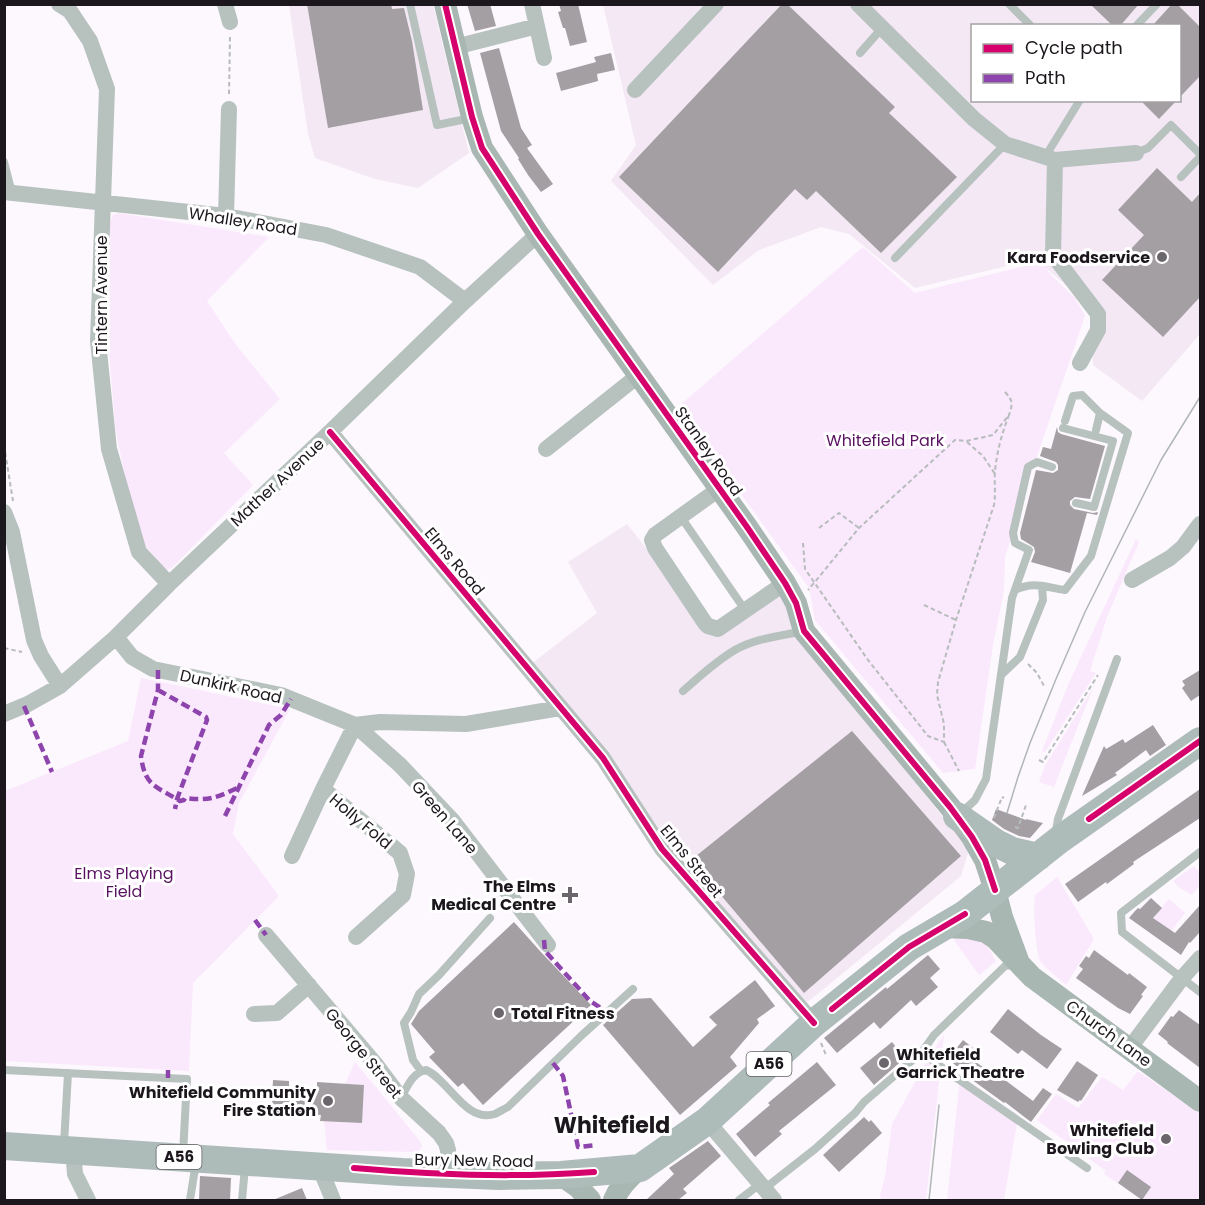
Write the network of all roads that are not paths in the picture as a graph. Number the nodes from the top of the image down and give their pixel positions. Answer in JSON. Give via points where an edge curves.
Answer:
{"nodes":[{"id":1,"x":59,"y":4,"type":"edge"},
{"id":2,"x":225,"y":4,"type":"edge"},
{"id":3,"x":410,"y":4,"type":"edge"},
{"id":4,"x":445,"y":4,"type":"edge"},
{"id":5,"x":532,"y":4,"type":"edge"},
{"id":6,"x":716,"y":4,"type":"edge"},
{"id":7,"x":1009,"y":4,"type":"edge"},
{"id":8,"x":1157,"y":4,"type":"edge"},
{"id":9,"x":859,"y":5,"type":"edge"},
{"id":10,"x":230,"y":21,"type":"road end"},
{"id":11,"x":1029,"y":24,"type":"edge"},
{"id":12,"x":1138,"y":24,"type":"edge"},
{"id":13,"x":537,"y":26,"type":"junction"},
{"id":14,"x":882,"y":28,"type":"junction"},
{"id":15,"x":455,"y":47,"type":"junction"},
{"id":16,"x":860,"y":53,"type":"dead end"},
{"id":17,"x":544,"y":58,"type":"dead end"},
{"id":18,"x":635,"y":90,"type":"dead end"},
{"id":19,"x":1079,"y":102,"type":"edge"},
{"id":20,"x":229,"y":109,"type":"road end"},
{"id":21,"x":472,"y":117,"type":"junction"},
{"id":22,"x":1005,"y":144,"type":"junction"},
{"id":23,"x":1136,"y":153,"type":"joint"},
{"id":24,"x":1200,"y":155,"type":"edge"},
{"id":25,"x":1050,"y":159,"type":"junction"},
{"id":26,"x":4,"y":162,"type":"edge"},
{"id":27,"x":1181,"y":177,"type":"dead end"},
{"id":28,"x":8,"y":192,"type":"edge"},
{"id":29,"x":102,"y":202,"type":"junction"},
{"id":30,"x":226,"y":216,"type":"junction"},
{"id":31,"x":538,"y":234,"type":"junction"},
{"id":32,"x":895,"y":258,"type":"dead end"},
{"id":33,"x":465,"y":301,"type":"junction"},
{"id":34,"x":1080,"y":363,"type":"dead end"},
{"id":35,"x":639,"y":375,"type":"junction"},
{"id":36,"x":1100,"y":413,"type":"junction"},
{"id":37,"x":1096,"y":430,"type":"dead end"},
{"id":38,"x":330,"y":432,"type":"junction"},
{"id":39,"x":546,"y":449,"type":"dead end"},
{"id":40,"x":1052,"y":467,"type":"dead end"},
{"id":41,"x":720,"y":489,"type":"junction"},
{"id":42,"x":1076,"y":503,"type":"dead end"},
{"id":43,"x":9,"y":507,"type":"edge"},
{"id":44,"x":681,"y":517,"type":"junction"},
{"id":45,"x":1200,"y":524,"type":"edge"},
{"id":46,"x":1132,"y":580,"type":"dead end"},
{"id":47,"x":785,"y":583,"type":"junction"},
{"id":48,"x":169,"y":584,"type":"junction"},
{"id":49,"x":1042,"y":586,"type":"junction"},
{"id":50,"x":1015,"y":590,"type":"junction"},
{"id":51,"x":745,"y":610,"type":"junction"},
{"id":52,"x":804,"y":631,"type":"junction"},
{"id":53,"x":116,"y":638,"type":"junction"},
{"id":54,"x":1117,"y":659,"type":"dead end"},
{"id":55,"x":1001,"y":675,"type":"junction"},
{"id":56,"x":60,"y":686,"type":"junction"},
{"id":57,"x":683,"y":691,"type":"dead end"},
{"id":58,"x":560,"y":708,"type":"junction"},
{"id":59,"x":4,"y":714,"type":"edge"},
{"id":60,"x":355,"y":725,"type":"junction"},
{"id":61,"x":1200,"y":741,"type":"edge"},
{"id":62,"x":323,"y":789,"type":"junction"},
{"id":63,"x":957,"y":816,"type":"junction"},
{"id":64,"x":1049,"y":849,"type":"junction"},
{"id":65,"x":1200,"y":852,"type":"edge"},
{"id":66,"x":292,"y":856,"type":"dead end"},
{"id":67,"x":995,"y":890,"type":"junction"},
{"id":68,"x":490,"y":918,"type":"dead end"},
{"id":69,"x":942,"y":927,"type":"junction"},
{"id":70,"x":266,"y":935,"type":"dead end"},
{"id":71,"x":356,"y":937,"type":"dead end"},
{"id":72,"x":548,"y":945,"type":"dead end"},
{"id":73,"x":1200,"y":958,"type":"edge"},
{"id":74,"x":1019,"y":963,"type":"junction"},
{"id":75,"x":1182,"y":978,"type":"junction"},
{"id":76,"x":309,"y":986,"type":"junction"},
{"id":77,"x":633,"y":989,"type":"dead end"},
{"id":78,"x":1200,"y":992,"type":"edge"},
{"id":79,"x":254,"y":1014,"type":"dead end"},
{"id":80,"x":814,"y":1023,"type":"junction"},
{"id":81,"x":1129,"y":1048,"type":"junction"},
{"id":82,"x":922,"y":1052,"type":"junction"},
{"id":83,"x":4,"y":1070,"type":"edge"},
{"id":84,"x":421,"y":1071,"type":"junction"},
{"id":85,"x":68,"y":1073,"type":"junction"},
{"id":86,"x":401,"y":1098,"type":"junction"},
{"id":87,"x":1200,"y":1101,"type":"edge"},
{"id":88,"x":707,"y":1121,"type":"junction"},
{"id":89,"x":4,"y":1146,"type":"edge"},
{"id":90,"x":68,"y":1150,"type":"junction"},
{"id":91,"x":190,"y":1158,"type":"junction"},
{"id":92,"x":245,"y":1161,"type":"junction"},
{"id":93,"x":319,"y":1166,"type":"junction"},
{"id":94,"x":640,"y":1168,"type":"junction"},
{"id":95,"x":1087,"y":1168,"type":"dead end"},
{"id":96,"x":450,"y":1174,"type":"junction"},
{"id":97,"x":561,"y":1174,"type":"junction"},
{"id":98,"x":766,"y":1191,"type":"edge"},
{"id":99,"x":88,"y":1200,"type":"edge"},
{"id":100,"x":190,"y":1200,"type":"edge"},
{"id":101,"x":242,"y":1200,"type":"edge"},
{"id":102,"x":333,"y":1200,"type":"edge"},
{"id":103,"x":590,"y":1200,"type":"edge"},
{"id":104,"x":614,"y":1200,"type":"edge"},
{"id":105,"x":739,"y":1200,"type":"edge"}],
"edges":[{"from":1,"to":29,"type":"street","name":"Tintern Avenue","via":[[70,11],[90,41],[106,89]]},
{"from":2,"to":10,"type":"street"},
{"from":3,"to":21,"type":"lane","via":[[437,125]]},
{"from":4,"to":15,"type":"street","name":"Stanley Road"},
{"from":5,"to":13,"type":"street"},
{"from":6,"to":18,"type":"street"},
{"from":7,"to":11,"type":"lane"},
{"from":8,"to":12,"type":"lane"},
{"from":9,"to":14,"type":"street"},
{"from":13,"to":15,"type":"street"},
{"from":13,"to":17,"type":"street"},
{"from":14,"to":16,"type":"lane"},
{"from":14,"to":22,"type":"street"},
{"from":15,"to":21,"type":"street","name":"Stanley Road"},
{"from":19,"to":25,"type":"lane"},
{"from":20,"to":30,"type":"street"},
{"from":21,"to":31,"type":"street","name":"Stanley Road","via":[[482,148]]},
{"from":22,"to":25,"type":"street"},
{"from":22,"to":32,"type":"lane"},
{"from":23,"to":24,"type":"lane","via":[[1148,148],[1171,125]]},
{"from":23,"to":25,"type":"street"},
{"from":24,"to":27,"type":"lane"},
{"from":25,"to":34,"type":"street","via":[[1053,255],[1098,314],[1098,330]]},
{"from":26,"to":28,"type":"lane"},
{"from":28,"to":29,"type":"street","name":"Whalley Road"},
{"from":29,"to":30,"type":"street","name":"Whalley Road"},
{"from":29,"to":48,"type":"street","name":"Tintern Avenue","via":[[98,341],[110,448],[139,552]]},
{"from":30,"to":33,"type":"street","name":"Whalley Road","via":[[326,235],[420,267]]},
{"from":31,"to":33,"type":"street","name":"Mather Avenue"},
{"from":31,"to":35,"type":"street","name":"Stanley Road"},
{"from":33,"to":38,"type":"street","name":"Mather Avenue"},
{"from":35,"to":39,"type":"street"},
{"from":35,"to":41,"type":"street","name":"Stanley Road"},
{"from":36,"to":37,"type":"lane"},
{"from":36,"to":42,"type":"lane","via":[[1082,395],[1073,396],[1064,424],[1113,441],[1094,507]]},
{"from":36,"to":49,"type":"lane","via":[[1128,433],[1091,556],[1065,590]]},
{"from":38,"to":48,"type":"street","name":"Mather Avenue"},
{"from":38,"to":58,"type":"street","name":"Elms Road"},
{"from":40,"to":50,"type":"lane","via":[[1037,462],[1029,467],[1013,533],[1016,543],[1029,550]]},
{"from":41,"to":44,"type":"street"},
{"from":41,"to":47,"type":"street","name":"Stanley Road"},
{"from":43,"to":56,"type":"street","via":[[34,640]]},
{"from":44,"to":51,"type":"lane"},
{"from":44,"to":51,"type":"street","via":[[655,536],[652,543],[705,623],[718,629]]},
{"from":45,"to":46,"type":"street","via":[[1170,558],[1152,560]]},
{"from":47,"to":51,"type":"street"},
{"from":47,"to":52,"type":"street","name":"Stanley Road"},
{"from":48,"to":53,"type":"street","name":"Mather Avenue"},
{"from":49,"to":50,"type":"lane","via":[[1032,584]]},
{"from":49,"to":55,"type":"lane","via":[[1043,600],[1020,657]]},
{"from":50,"to":55,"type":"lane"},
{"from":52,"to":57,"type":"lane","via":[[736,649]]},
{"from":52,"to":63,"type":"street","name":"Stanley Road"},
{"from":53,"to":56,"type":"street","name":"Mather Avenue"},
{"from":53,"to":60,"type":"street","name":"Dunkirk Road","via":[[132,657],[153,669],[281,696]]},
{"from":54,"to":64,"type":"lane"},
{"from":55,"to":63,"type":"lane","via":[[986,779],[975,800]]},
{"from":56,"to":59,"type":"street","name":"Mather Avenue"},
{"from":58,"to":60,"type":"street","via":[[466,724]]},
{"from":58,"to":80,"type":"street","name":"Elms Street","via":[[603,759],[662,849]]},
{"from":60,"to":62,"type":"street"},
{"from":60,"to":72,"type":"street","name":"Green Lane","via":[[453,821]]},
{"from":61,"to":64,"type":"highway","number":"A56"},
{"from":62,"to":66,"type":"street"},
{"from":62,"to":71,"type":"street","name":"Holly Fold","via":[[400,853],[407,874],[403,895]]},
{"from":63,"to":64,"type":"highway","via":[[1012,851]]},
{"from":63,"to":67,"type":"street","name":"Stanley Road","via":[[985,860]]},
{"from":64,"to":67,"type":"highway","number":"A56"},
{"from":65,"to":75,"type":"lane","via":[[1121,913],[1122,932]]},
{"from":67,"to":69,"type":"highway","number":"A56"},
{"from":67,"to":74,"type":"street","name":"Church Lane"},
{"from":68,"to":84,"type":"lane","via":[[419,994],[404,1023],[413,1060]]},
{"from":69,"to":74,"type":"street","name":"Church Lane","via":[[986,932]]},
{"from":69,"to":80,"type":"highway","number":"A56","via":[[909,947]]},
{"from":70,"to":76,"type":"street","name":"George Street"},
{"from":73,"to":75,"type":"street"},
{"from":74,"to":81,"type":"street","name":"Church Lane","via":[[1032,977]]},
{"from":74,"to":82,"type":"lane","via":[[1005,966],[934,1035]]},
{"from":75,"to":78,"type":"lane"},
{"from":75,"to":81,"type":"street"},
{"from":76,"to":79,"type":"street","via":[[277,1013]]},
{"from":76,"to":86,"type":"street","name":"George Street"},
{"from":77,"to":84,"type":"lane","via":[[508,1107],[494,1114],[469,1109],[431,1072]]},
{"from":80,"to":88,"type":"highway","number":"A56"},
{"from":81,"to":87,"type":"street","name":"Church Lane"},
{"from":82,"to":95,"type":"lane"},
{"from":82,"to":98,"type":"lane"},
{"from":83,"to":85,"type":"lane"},
{"from":84,"to":86,"type":"lane"},
{"from":85,"to":90,"type":"lane"},
{"from":85,"to":91,"type":"lane","via":[[187,1079]]},
{"from":86,"to":96,"type":"street","name":"George Street","via":[[446,1143]]},
{"from":88,"to":94,"type":"highway","number":"A56"},
{"from":88,"to":98,"type":"street"},
{"from":89,"to":90,"type":"highway","name":"Bury New Road","number":"A56"},
{"from":90,"to":91,"type":"highway","name":"Bury New Road","number":"A56"},
{"from":90,"to":99,"type":"street"},
{"from":91,"to":92,"type":"highway","name":"Bury New Road","number":"A56"},
{"from":91,"to":100,"type":"lane"},
{"from":92,"to":93,"type":"highway","name":"Bury New Road","number":"A56"},
{"from":92,"to":101,"type":"lane"},
{"from":93,"to":96,"type":"highway","name":"Bury New Road","number":"A56"},
{"from":93,"to":102,"type":"street"},
{"from":94,"to":97,"type":"highway","name":"Bury New Road","number":"A56"},
{"from":94,"to":104,"type":"street","via":[[627,1179]]},
{"from":96,"to":97,"type":"highway","name":"Bury New Road","number":"A56"},
{"from":97,"to":103,"type":"street"},
{"from":98,"to":105,"type":"lane"}]}
